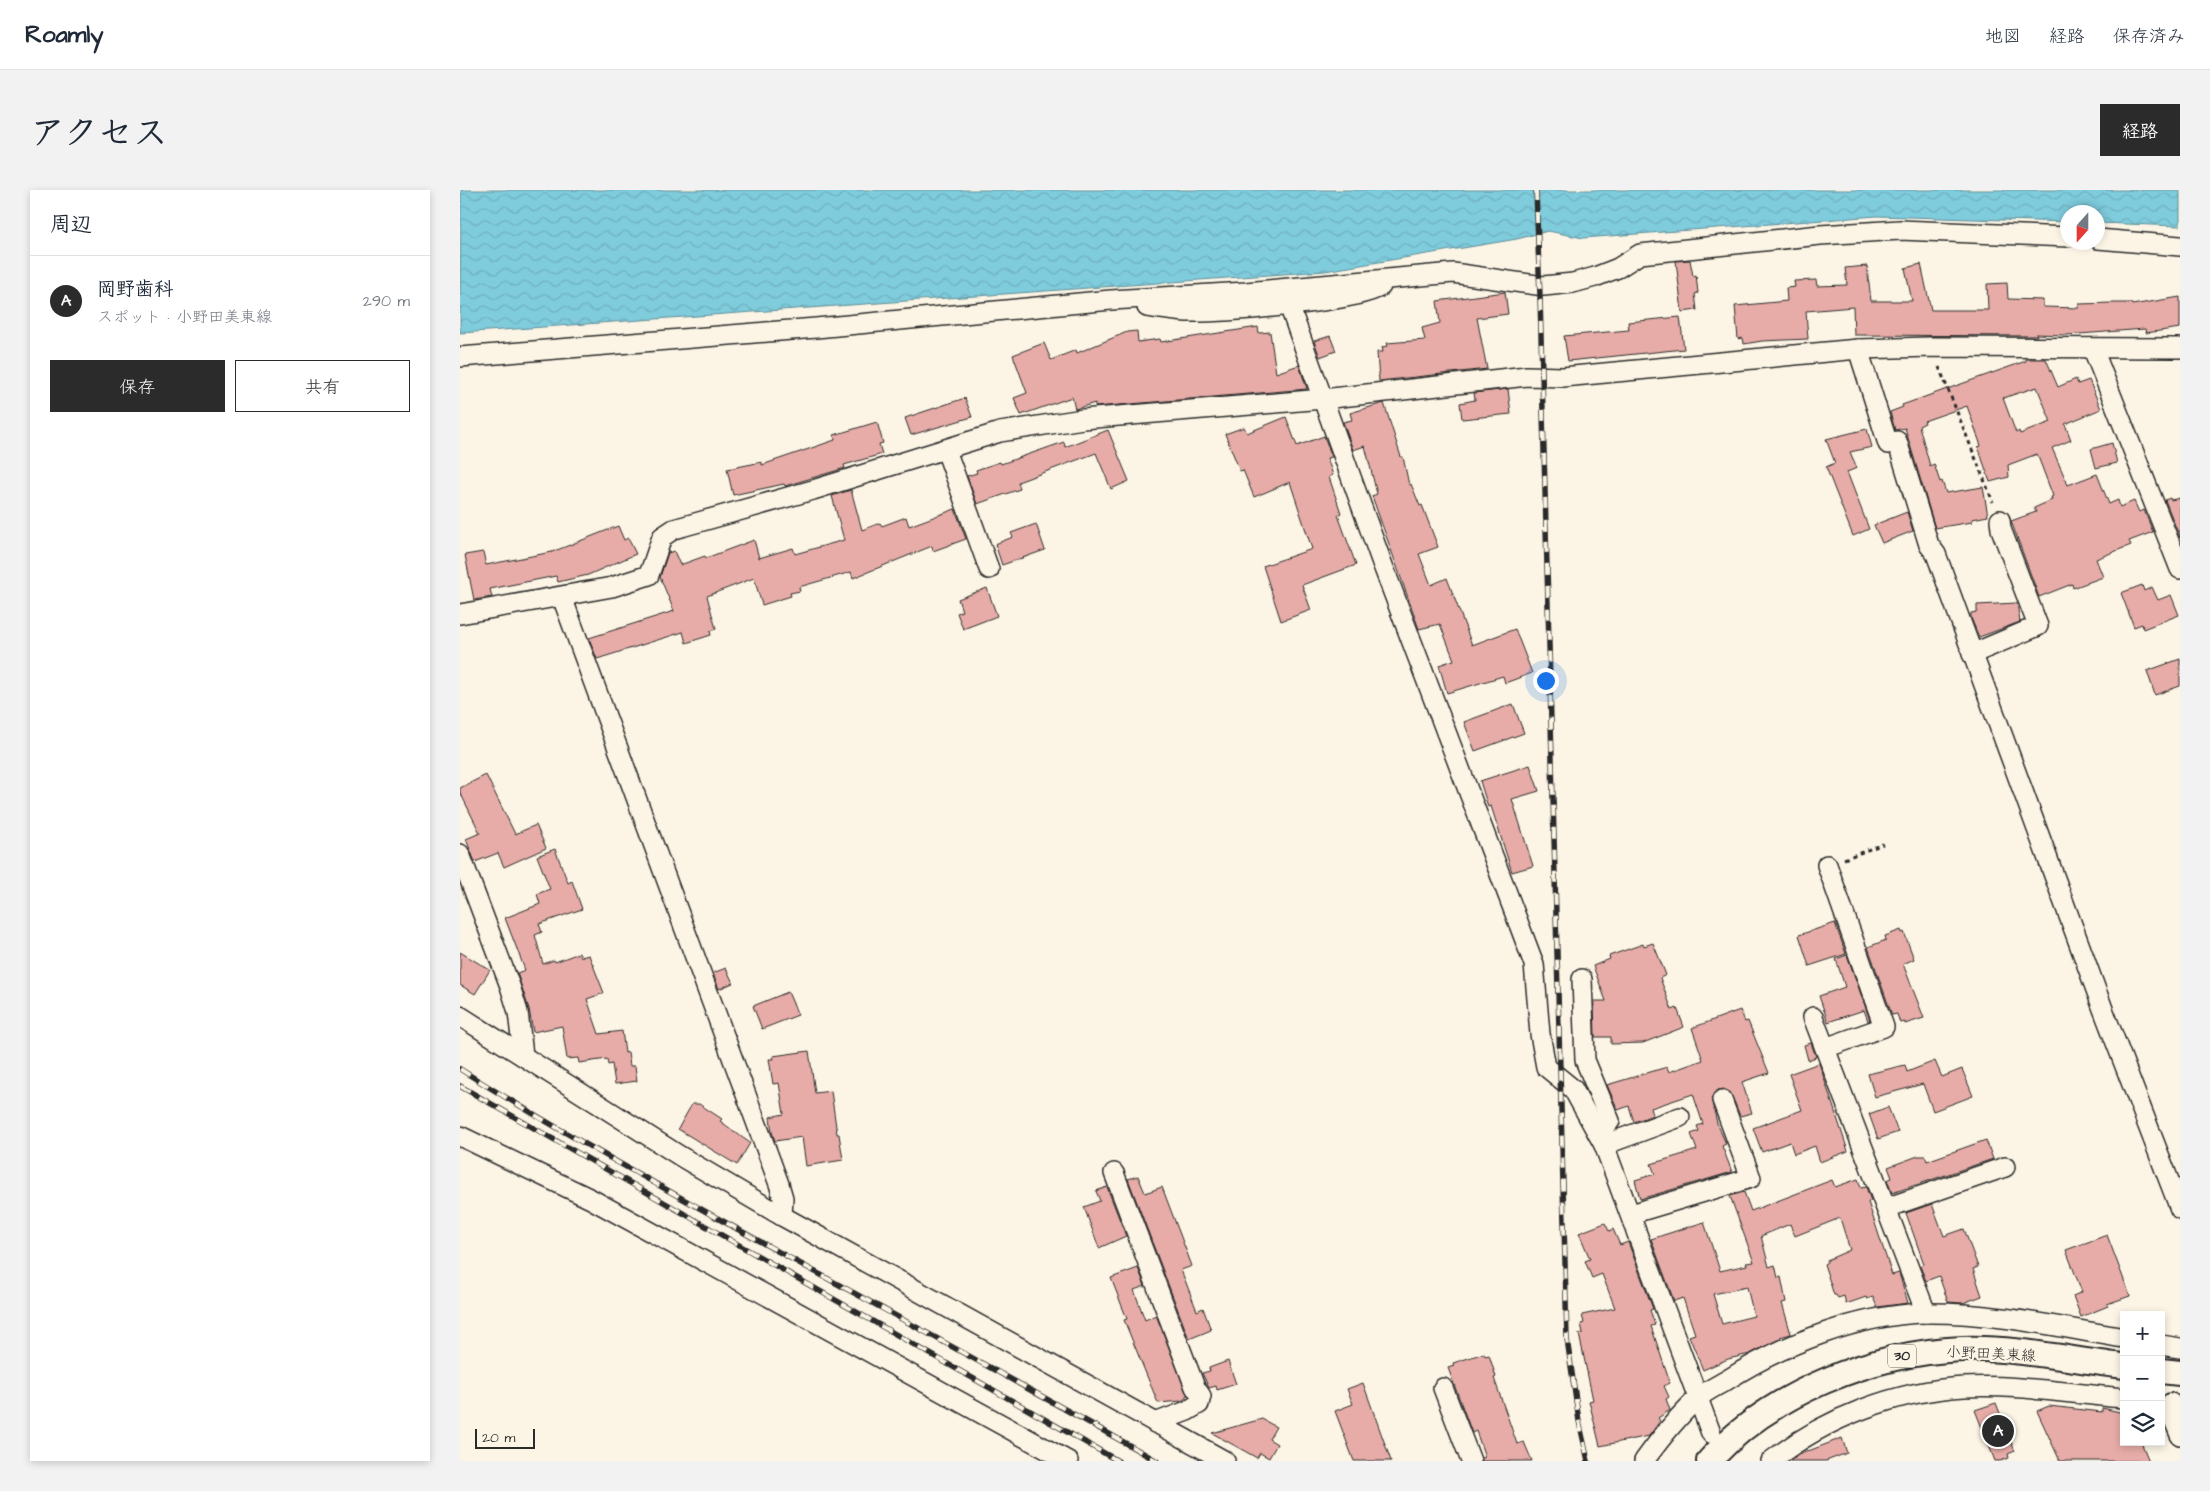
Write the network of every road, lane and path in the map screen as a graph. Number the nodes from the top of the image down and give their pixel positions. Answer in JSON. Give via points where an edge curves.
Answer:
{"nodes":[{"id":1,"x":2060,"y":237,"type":"edge"},
{"id":2,"x":2105,"y":240,"type":"edge"},
{"id":3,"x":2180,"y":246,"type":"edge"},
{"id":4,"x":1386,"y":279,"type":"junction"},
{"id":5,"x":1111,"y":300,"type":"junction"},
{"id":6,"x":1289,"y":305,"type":"junction"},
{"id":7,"x":1931,"y":347,"type":"junction"},
{"id":8,"x":2180,"y":348,"type":"edge"},
{"id":9,"x":1858,"y":349,"type":"junction"},
{"id":10,"x":2093,"y":349,"type":"junction"},
{"id":11,"x":460,"y":357,"type":"edge"},
{"id":12,"x":1323,"y":399,"type":"junction"},
{"id":13,"x":946,"y":450,"type":"junction"},
{"id":14,"x":2000,"y":520,"type":"joint"},
{"id":15,"x":2180,"y":568,"type":"edge"},
{"id":16,"x":989,"y":569,"type":"dead end"},
{"id":17,"x":562,"y":597,"type":"junction"},
{"id":18,"x":460,"y":614,"type":"edge"},
{"id":19,"x":1972,"y":654,"type":"junction"},
{"id":20,"x":1883,"y":844,"type":"dead end"},
{"id":21,"x":460,"y":854,"type":"edge"},
{"id":22,"x":1827,"y":865,"type":"joint"},
{"id":23,"x":1582,"y":978,"type":"dead end"},
{"id":24,"x":460,"y":1016,"type":"edge"},
{"id":25,"x":1813,"y":1017,"type":"dead end"},
{"id":26,"x":1825,"y":1048,"type":"junction"},
{"id":27,"x":523,"y":1055,"type":"junction"},
{"id":28,"x":1722,"y":1100,"type":"dead end"},
{"id":29,"x":1680,"y":1117,"type":"dead end"},
{"id":30,"x":460,"y":1136,"type":"edge"},
{"id":31,"x":1601,"y":1140,"type":"junction"},
{"id":32,"x":2005,"y":1167,"type":"dead end"},
{"id":33,"x":1114,"y":1173,"type":"dead end"},
{"id":34,"x":1886,"y":1208,"type":"junction"},
{"id":35,"x":2180,"y":1209,"type":"edge"},
{"id":36,"x":1631,"y":1214,"type":"junction"},
{"id":37,"x":782,"y":1216,"type":"junction"},
{"id":38,"x":1926,"y":1313,"type":"junction"},
{"id":39,"x":2120,"y":1337,"type":"edge"},
{"id":40,"x":2165,"y":1346,"type":"edge"},
{"id":41,"x":2180,"y":1348,"type":"edge"},
{"id":42,"x":2120,"y":1366,"type":"edge"},
{"id":43,"x":2165,"y":1371,"type":"edge"},
{"id":44,"x":2180,"y":1373,"type":"edge"},
{"id":45,"x":1443,"y":1388,"type":"dead end"},
{"id":46,"x":1699,"y":1397,"type":"junction"},
{"id":47,"x":2120,"y":1398,"type":"edge"},
{"id":48,"x":2171,"y":1402,"type":"edge"},
{"id":49,"x":1155,"y":1423,"type":"junction"},
{"id":50,"x":1712,"y":1433,"type":"dead end"},
{"id":51,"x":2180,"y":1435,"type":"edge"},
{"id":52,"x":1068,"y":1461,"type":"edge"},
{"id":53,"x":1225,"y":1461,"type":"edge"},
{"id":54,"x":1471,"y":1461,"type":"edge"},
{"id":55,"x":1644,"y":1461,"type":"edge"},
{"id":56,"x":1709,"y":1461,"type":"edge"},
{"id":57,"x":1771,"y":1461,"type":"edge"}],
"edges":[{"from":1,"to":4,"type":"street","via":[[1900,230],[1846,233],[1640,254],[1618,268],[1573,283],[1535,285],[1453,273]]},
{"from":2,"to":3,"type":"street"},
{"from":4,"to":5,"type":"street"},
{"from":4,"to":6,"type":"street","via":[[1380,288],[1361,294]]},
{"from":5,"to":6,"type":"street","via":[[1193,312]]},
{"from":5,"to":11,"type":"street"},
{"from":6,"to":12,"type":"street"},
{"from":7,"to":9,"type":"street"},
{"from":7,"to":10,"type":"street"},
{"from":7,"to":14,"type":"path"},
{"from":8,"to":10,"type":"street"},
{"from":9,"to":12,"type":"street","via":[[1564,377],[1527,376]]},
{"from":9,"to":19,"type":"street","via":[[1888,444],[1897,441],[1929,545],[1936,554]]},
{"from":10,"to":15,"type":"street"},
{"from":12,"to":13,"type":"street","via":[[1084,419],[1000,432]]},
{"from":12,"to":31,"type":"street","via":[[1534,964],[1546,1067],[1573,1089]]},
{"from":13,"to":16,"type":"street"},
{"from":13,"to":17,"type":"street","via":[[674,529],[662,537],[649,574],[612,587]]},
{"from":14,"to":19,"type":"street","via":[[2000,529],[2038,626]]},
{"from":17,"to":18,"type":"street"},
{"from":17,"to":37,"type":"street","via":[[779,1184],[783,1198]]},
{"from":19,"to":35,"type":"street","via":[[2102,1009]]},
{"from":20,"to":22,"type":"path"},
{"from":21,"to":27,"type":"street","via":[[510,986],[518,1012]]},
{"from":22,"to":26,"type":"street","via":[[1884,1027]]},
{"from":23,"to":31,"type":"street","via":[[1586,1060],[1610,1121]]},
{"from":24,"to":27,"type":"street"},
{"from":25,"to":26,"type":"street"},
{"from":26,"to":34,"type":"street"},
{"from":27,"to":37,"type":"street","via":[[680,1156]]},
{"from":28,"to":36,"type":"street","via":[[1751,1178]]},
{"from":29,"to":31,"type":"street"},
{"from":30,"to":52,"type":"street","via":[[591,1199]]},
{"from":31,"to":36,"type":"street"},
{"from":32,"to":34,"type":"street"},
{"from":33,"to":49,"type":"street","via":[[1201,1396],[1198,1404],[1187,1412]]},
{"from":34,"to":38,"type":"street"},
{"from":36,"to":46,"type":"street"},
{"from":37,"to":49,"type":"street"},
{"from":38,"to":39,"type":"street","via":[[2001,1317]]},
{"from":38,"to":46,"type":"street","via":[[1876,1319],[1786,1347]]},
{"from":40,"to":41,"type":"street"},
{"from":42,"to":56,"type":"main road","name":"小野田美東線","number":"30","via":[[1964,1349],[1904,1356],[1822,1381],[1747,1426]]},
{"from":43,"to":44,"type":"main road"},
{"from":45,"to":54,"type":"street"},
{"from":46,"to":50,"type":"street"},
{"from":46,"to":55,"type":"street","via":[[1670,1426]]},
{"from":47,"to":57,"type":"street","via":[[1966,1387],[1913,1393],[1845,1417],[1808,1436]]},
{"from":48,"to":51,"type":"street"},
{"from":49,"to":53,"type":"street"}]}
